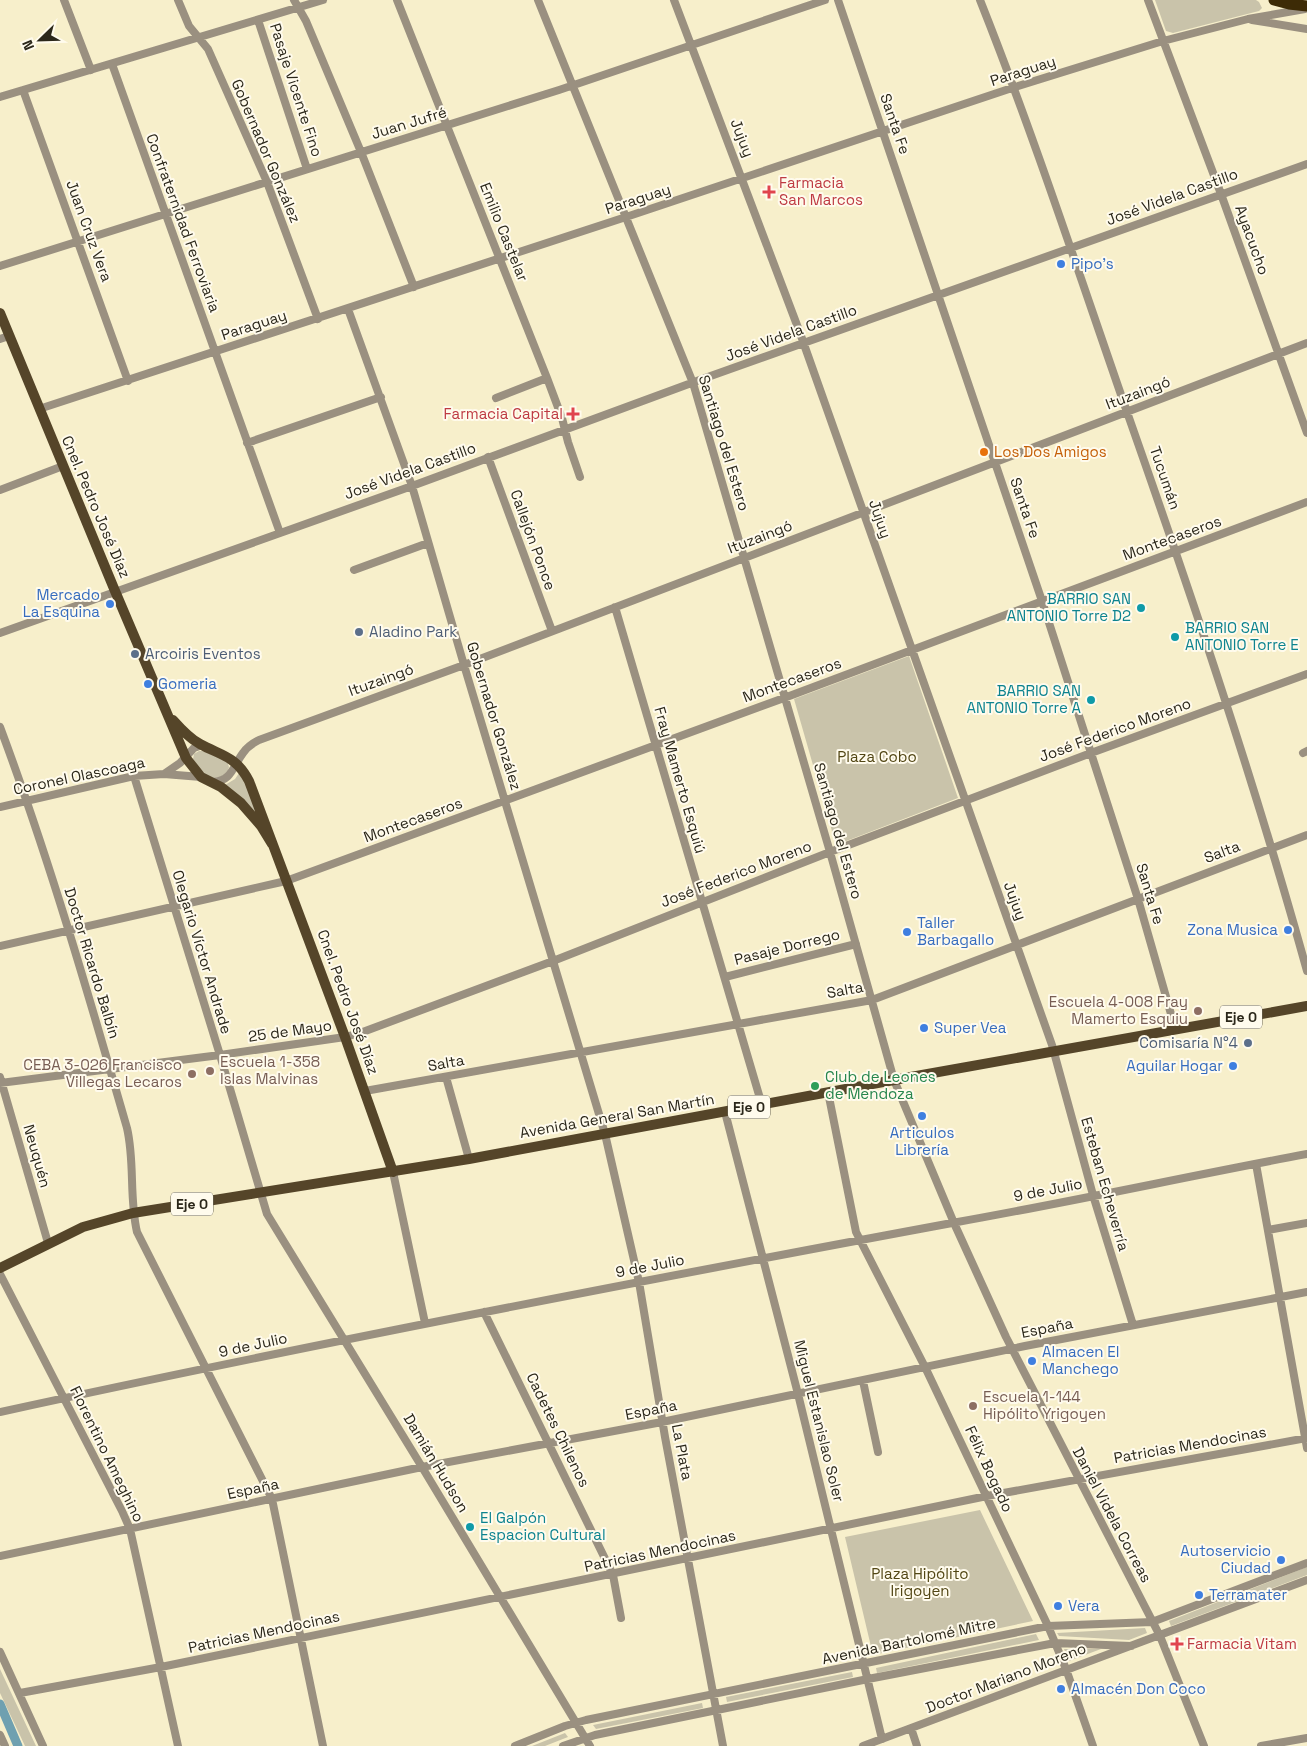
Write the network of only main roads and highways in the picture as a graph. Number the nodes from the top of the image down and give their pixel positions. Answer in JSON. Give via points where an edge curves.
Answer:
{"nodes":[{"id":1,"x":1274,"y":0,"type":"edge"},
{"id":2,"x":1307,"y":8,"type":"edge"},
{"id":3,"x":0,"y":313,"type":"edge"},
{"id":4,"x":5,"y":338,"type":"edge"},
{"id":5,"x":167,"y":711,"type":"junction"},
{"id":6,"x":272,"y":844,"type":"junction"},
{"id":7,"x":1307,"y":1006,"type":"edge"},
{"id":8,"x":393,"y":1172,"type":"junction"},
{"id":9,"x":0,"y":1268,"type":"edge"}],
"edges":[{"from":1,"to":2,"type":"highway"},
{"from":3,"to":4,"type":"main road","name":"Cnel. Pedro José Díaz"},
{"from":4,"to":5,"type":"main road","name":"Cnel. Pedro José Díaz","via":[[39,409]]},
{"from":5,"to":6,"type":"main road","name":"Cnel. Pedro José Díaz","via":[[192,768],[201,777],[229,792],[246,808]]},
{"from":5,"to":6,"type":"main road","name":"Cnel. Pedro José Díaz","via":[[186,733],[233,763],[249,781]]},
{"from":6,"to":8,"type":"main road","name":"Cnel. Pedro José Díaz"},
{"from":7,"to":8,"type":"main road","name":"Avenida General San Martín","number":"Eje 0"},
{"from":8,"to":9,"type":"main road","name":"Avenida General San Martín","number":"Eje 0","via":[[133,1213],[92,1224]]}]}
